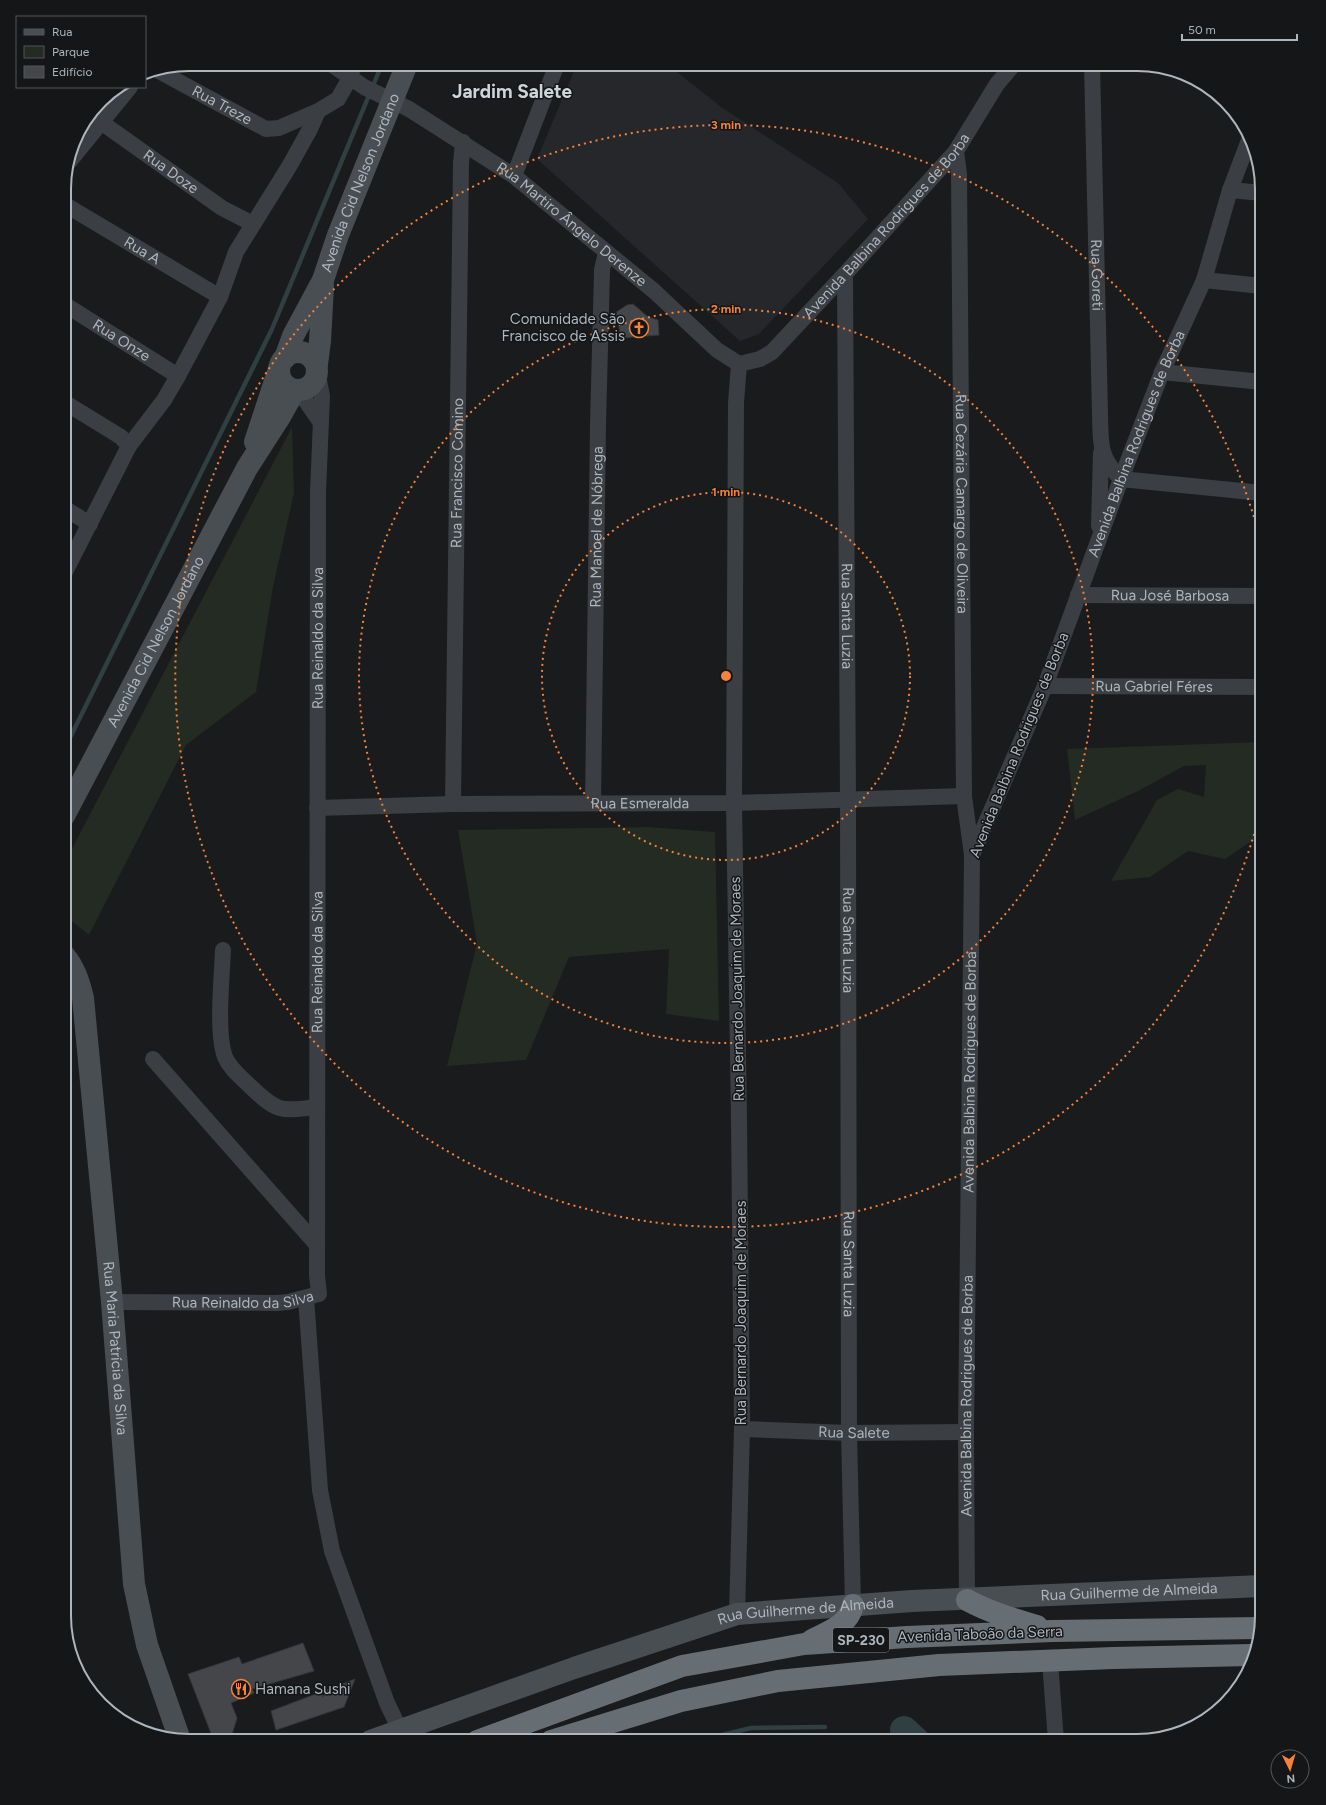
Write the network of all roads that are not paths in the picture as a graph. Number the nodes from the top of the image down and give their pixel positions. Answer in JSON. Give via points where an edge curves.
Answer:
{"nodes":[{"id":1,"x":352,"y":71,"type":"edge"},
{"id":2,"x":400,"y":71,"type":"edge"},
{"id":3,"x":554,"y":71,"type":"edge"},
{"id":4,"x":1008,"y":71,"type":"edge"},
{"id":5,"x":1092,"y":71,"type":"edge"},
{"id":6,"x":164,"y":74,"type":"edge"},
{"id":7,"x":129,"y":88,"type":"edge"},
{"id":8,"x":378,"y":94,"type":"junction"},
{"id":9,"x":318,"y":111,"type":"junction"},
{"id":10,"x":96,"y":119,"type":"edge"},
{"id":11,"x":463,"y":142,"type":"junction"},
{"id":12,"x":80,"y":145,"type":"edge"},
{"id":13,"x":1247,"y":146,"type":"edge"},
{"id":14,"x":956,"y":151,"type":"junction"},
{"id":15,"x":514,"y":176,"type":"junction"},
{"id":16,"x":1230,"y":190,"type":"junction"},
{"id":17,"x":1255,"y":192,"type":"edge"},
{"id":18,"x":71,"y":208,"type":"edge"},
{"id":19,"x":253,"y":224,"type":"junction"},
{"id":20,"x":606,"y":252,"type":"junction"},
{"id":21,"x":846,"y":274,"type":"junction"},
{"id":22,"x":323,"y":280,"type":"junction"},
{"id":23,"x":1204,"y":280,"type":"junction"},
{"id":24,"x":1255,"y":285,"type":"edge"},
{"id":25,"x":220,"y":298,"type":"junction"},
{"id":26,"x":71,"y":308,"type":"edge"},
{"id":27,"x":282,"y":363,"type":"junction"},
{"id":28,"x":739,"y":364,"type":"junction"},
{"id":29,"x":317,"y":370,"type":"junction"},
{"id":30,"x":1162,"y":372,"type":"junction"},
{"id":31,"x":178,"y":376,"type":"junction"},
{"id":32,"x":1255,"y":381,"type":"edge"},
{"id":33,"x":297,"y":391,"type":"junction"},
{"id":34,"x":71,"y":406,"type":"edge"},
{"id":35,"x":321,"y":424,"type":"junction"},
{"id":36,"x":129,"y":446,"type":"junction"},
{"id":37,"x":1101,"y":449,"type":"junction"},
{"id":38,"x":247,"y":468,"type":"junction"},
{"id":39,"x":1120,"y":479,"type":"junction"},
{"id":40,"x":1255,"y":492,"type":"edge"},
{"id":41,"x":71,"y":512,"type":"edge"},
{"id":42,"x":90,"y":524,"type":"junction"},
{"id":43,"x":1098,"y":539,"type":"junction"},
{"id":44,"x":71,"y":561,"type":"edge"},
{"id":45,"x":1078,"y":595,"type":"junction"},
{"id":46,"x":1255,"y":596,"type":"edge"},
{"id":47,"x":1045,"y":686,"type":"junction"},
{"id":48,"x":1255,"y":687,"type":"edge"},
{"id":49,"x":964,"y":796,"type":"junction"},
{"id":50,"x":848,"y":800,"type":"junction"},
{"id":51,"x":71,"y":803,"type":"edge"},
{"id":52,"x":593,"y":803,"type":"junction"},
{"id":53,"x":734,"y":803,"type":"junction"},
{"id":54,"x":454,"y":804,"type":"junction"},
{"id":55,"x":317,"y":808,"type":"junction"},
{"id":56,"x":972,"y":856,"type":"junction"},
{"id":57,"x":223,"y":950,"type":"dead end"},
{"id":58,"x":71,"y":964,"type":"edge"},
{"id":59,"x":154,"y":1059,"type":"dead end"},
{"id":60,"x":317,"y":1107,"type":"junction"},
{"id":61,"x":317,"y":1245,"type":"junction"},
{"id":62,"x":306,"y":1298,"type":"junction"},
{"id":63,"x":112,"y":1302,"type":"junction"},
{"id":64,"x":742,"y":1430,"type":"junction"},
{"id":65,"x":966,"y":1432,"type":"junction"},
{"id":66,"x":849,"y":1433,"type":"junction"},
{"id":67,"x":1255,"y":1586,"type":"edge"},
{"id":68,"x":967,"y":1600,"type":"junction"},
{"id":69,"x":853,"y":1605,"type":"junction"},
{"id":70,"x":737,"y":1614,"type":"junction"},
{"id":71,"x":1254,"y":1628,"type":"edge"},
{"id":72,"x":1052,"y":1631,"type":"junction"},
{"id":73,"x":804,"y":1644,"type":"junction"},
{"id":74,"x":1248,"y":1655,"type":"edge"},
{"id":75,"x":1050,"y":1661,"type":"junction"},
{"id":76,"x":178,"y":1733,"type":"edge"},
{"id":77,"x":402,"y":1734,"type":"edge"},
{"id":78,"x":405,"y":1734,"type":"edge"},
{"id":79,"x":497,"y":1734,"type":"edge"},
{"id":80,"x":574,"y":1734,"type":"edge"},
{"id":81,"x":1056,"y":1734,"type":"edge"}],
"edges":[{"from":1,"to":8,"type":"street"},
{"from":1,"to":9,"type":"street","via":[[338,99]]},
{"from":2,"to":8,"type":"street","name":"Avenida Cid Nelson Jordano"},
{"from":3,"to":15,"type":"street"},
{"from":4,"to":14,"type":"street","name":"Avenida Balbina Rodrigues de Borba","via":[[997,84]]},
{"from":5,"to":37,"type":"street","name":"Rua Goreti"},
{"from":6,"to":9,"type":"street","name":"Rua Treze","via":[[266,129],[279,128]]},
{"from":7,"to":10,"type":"street"},
{"from":8,"to":11,"type":"street","name":"Rua Martiro Ângelo Derenze","via":[[409,108]]},
{"from":8,"to":22,"type":"street","name":"Avenida Cid Nelson Jordano"},
{"from":9,"to":19,"type":"street","via":[[290,166]]},
{"from":10,"to":12,"type":"street"},
{"from":10,"to":19,"type":"street","name":"Rua Doze","via":[[222,208]]},
{"from":11,"to":15,"type":"street","name":"Rua Martiro Ângelo Derenze"},
{"from":11,"to":54,"type":"street","name":"Rua Francisco Comino","via":[[457,410]]},
{"from":13,"to":16,"type":"street","name":"Avenida Balbina Rodrigues de Borba"},
{"from":14,"to":21,"type":"street","name":"Avenida Balbina Rodrigues de Borba"},
{"from":14,"to":49,"type":"street","name":"Rua Cezária Camargo de Oliveira","via":[[959,190]]},
{"from":15,"to":20,"type":"street","name":"Rua Martiro Ângelo Derenze"},
{"from":16,"to":17,"type":"street"},
{"from":16,"to":23,"type":"street","name":"Avenida Balbina Rodrigues de Borba"},
{"from":18,"to":25,"type":"street","name":"Rua A"},
{"from":19,"to":25,"type":"street","via":[[236,252]]},
{"from":20,"to":28,"type":"street","name":"Rua Martiro Ângelo Derenze","via":[[654,291],[717,350]]},
{"from":20,"to":52,"type":"street","name":"Rua Manoel de Nóbrega","via":[[602,270],[598,425]]},
{"from":21,"to":28,"type":"street","name":"Avenida Balbina Rodrigues de Borba","via":[[772,352],[760,359]]},
{"from":21,"to":50,"type":"street","name":"Rua Santa Luzia"},
{"from":22,"to":27,"type":"street","name":"Avenida Cid Nelson Jordano","via":[[293,336]]},
{"from":22,"to":29,"type":"street","name":"Avenida Cid Nelson Jordano"},
{"from":23,"to":24,"type":"street"},
{"from":23,"to":30,"type":"street","name":"Avenida Balbina Rodrigues de Borba"},
{"from":25,"to":31,"type":"street"},
{"from":26,"to":31,"type":"street","name":"Rua Onze"},
{"from":27,"to":29,"type":"street","via":[[290,354],[302,352],[309,355]]},
{"from":27,"to":33,"type":"street","via":[[283,383]]},
{"from":27,"to":38,"type":"street","name":"Avenida Cid Nelson Jordano"},
{"from":28,"to":53,"type":"street","name":"Rua Bernardo Joaquim de Moraes","via":[[736,404]]},
{"from":29,"to":33,"type":"street","via":[[311,386]]},
{"from":29,"to":35,"type":"street","name":"Rua Reinaldo da Silva","via":[[322,396]]},
{"from":30,"to":32,"type":"street"},
{"from":30,"to":39,"type":"street","name":"Avenida Balbina Rodrigues de Borba"},
{"from":31,"to":36,"type":"street","via":[[164,400]]},
{"from":33,"to":35,"type":"street"},
{"from":33,"to":38,"type":"street","name":"Avenida Cid Nelson Jordano"},
{"from":34,"to":36,"type":"street","via":[[120,437]]},
{"from":35,"to":55,"type":"street","name":"Rua Reinaldo da Silva","via":[[318,492]]},
{"from":36,"to":42,"type":"street"},
{"from":37,"to":39,"type":"street","name":"Rua Goreti","via":[[1110,468]]},
{"from":37,"to":43,"type":"street"},
{"from":38,"to":51,"type":"street","name":"Avenida Cid Nelson Jordano"},
{"from":39,"to":40,"type":"street"},
{"from":39,"to":43,"type":"street","name":"Avenida Balbina Rodrigues de Borba"},
{"from":41,"to":42,"type":"street"},
{"from":42,"to":44,"type":"street"},
{"from":43,"to":45,"type":"street","name":"Avenida Balbina Rodrigues de Borba"},
{"from":45,"to":46,"type":"street","name":"Rua José Barbosa"},
{"from":45,"to":47,"type":"street","name":"Avenida Balbina Rodrigues de Borba"},
{"from":47,"to":48,"type":"street","name":"Rua Gabriel Féres"},
{"from":47,"to":56,"type":"street","name":"Avenida Balbina Rodrigues de Borba"},
{"from":49,"to":50,"type":"street","name":"Rua Esmeralda"},
{"from":49,"to":56,"type":"street","name":"Rua Cezária Camargo de Oliveira"},
{"from":50,"to":53,"type":"street","name":"Rua Esmeralda"},
{"from":50,"to":66,"type":"street","name":"Rua Santa Luzia"},
{"from":52,"to":53,"type":"street","name":"Rua Esmeralda"},
{"from":52,"to":54,"type":"street","name":"Rua Esmeralda"},
{"from":53,"to":64,"type":"street","name":"Rua Bernardo Joaquim de Moraes"},
{"from":54,"to":55,"type":"street","name":"Rua Esmeralda"},
{"from":55,"to":60,"type":"street","name":"Rua Reinaldo da Silva"},
{"from":56,"to":65,"type":"street","name":"Avenida Balbina Rodrigues de Borba"},
{"from":57,"to":60,"type":"street","via":[[221,1036],[226,1058],[234,1071],[275,1108],[290,1110]]},
{"from":58,"to":63,"type":"street","name":"Rua Maria Patrícia da Silva","via":[[79,980],[83,998]]},
{"from":59,"to":61,"type":"street"},
{"from":60,"to":61,"type":"street","name":"Rua Reinaldo da Silva"},
{"from":61,"to":62,"type":"street","name":"Rua Reinaldo da Silva","via":[[319,1294]]},
{"from":62,"to":63,"type":"street","name":"Rua Reinaldo da Silva","via":[[277,1303]]},
{"from":62,"to":77,"type":"street","via":[[320,1490],[332,1551]]},
{"from":63,"to":76,"type":"street","name":"Rua Maria Patrícia da Silva","via":[[134,1584],[147,1645]]},
{"from":64,"to":66,"type":"street","name":"Rua Salete"},
{"from":64,"to":70,"type":"street","name":"Rua Bernardo Joaquim de Moraes"},
{"from":65,"to":66,"type":"street","name":"Rua Salete"},
{"from":65,"to":68,"type":"street","name":"Avenida Balbina Rodrigues de Borba"},
{"from":66,"to":69,"type":"street","name":"Rua Santa Luzia"},
{"from":67,"to":68,"type":"street","name":"Rua Guilherme de Almeida"},
{"from":68,"to":69,"type":"street","name":"Rua Guilherme de Almeida"},
{"from":68,"to":72,"type":"highway","via":[[981,1608]]},
{"from":69,"to":70,"type":"street","name":"Rua Guilherme de Almeida"},
{"from":69,"to":73,"type":"highway","via":[[851,1614],[844,1622]]},
{"from":70,"to":78,"type":"street","name":"Rua Guilherme de Almeida","via":[[574,1668]]},
{"from":71,"to":72,"type":"highway","name":"Avenida Taboão da Serra","number":"SP-230"},
{"from":72,"to":73,"type":"highway","name":"Avenida Taboão da Serra","number":"SP-230"},
{"from":73,"to":79,"type":"highway","name":"Avenida Taboão da Serra","number":"SP-230","via":[[682,1666]]},
{"from":74,"to":75,"type":"highway","number":"SP-230"},
{"from":75,"to":80,"type":"highway","name":"Avenida Taboão da Serra","number":"SP-230","via":[[939,1665],[778,1681],[681,1701]]},
{"from":75,"to":81,"type":"street"}]}
